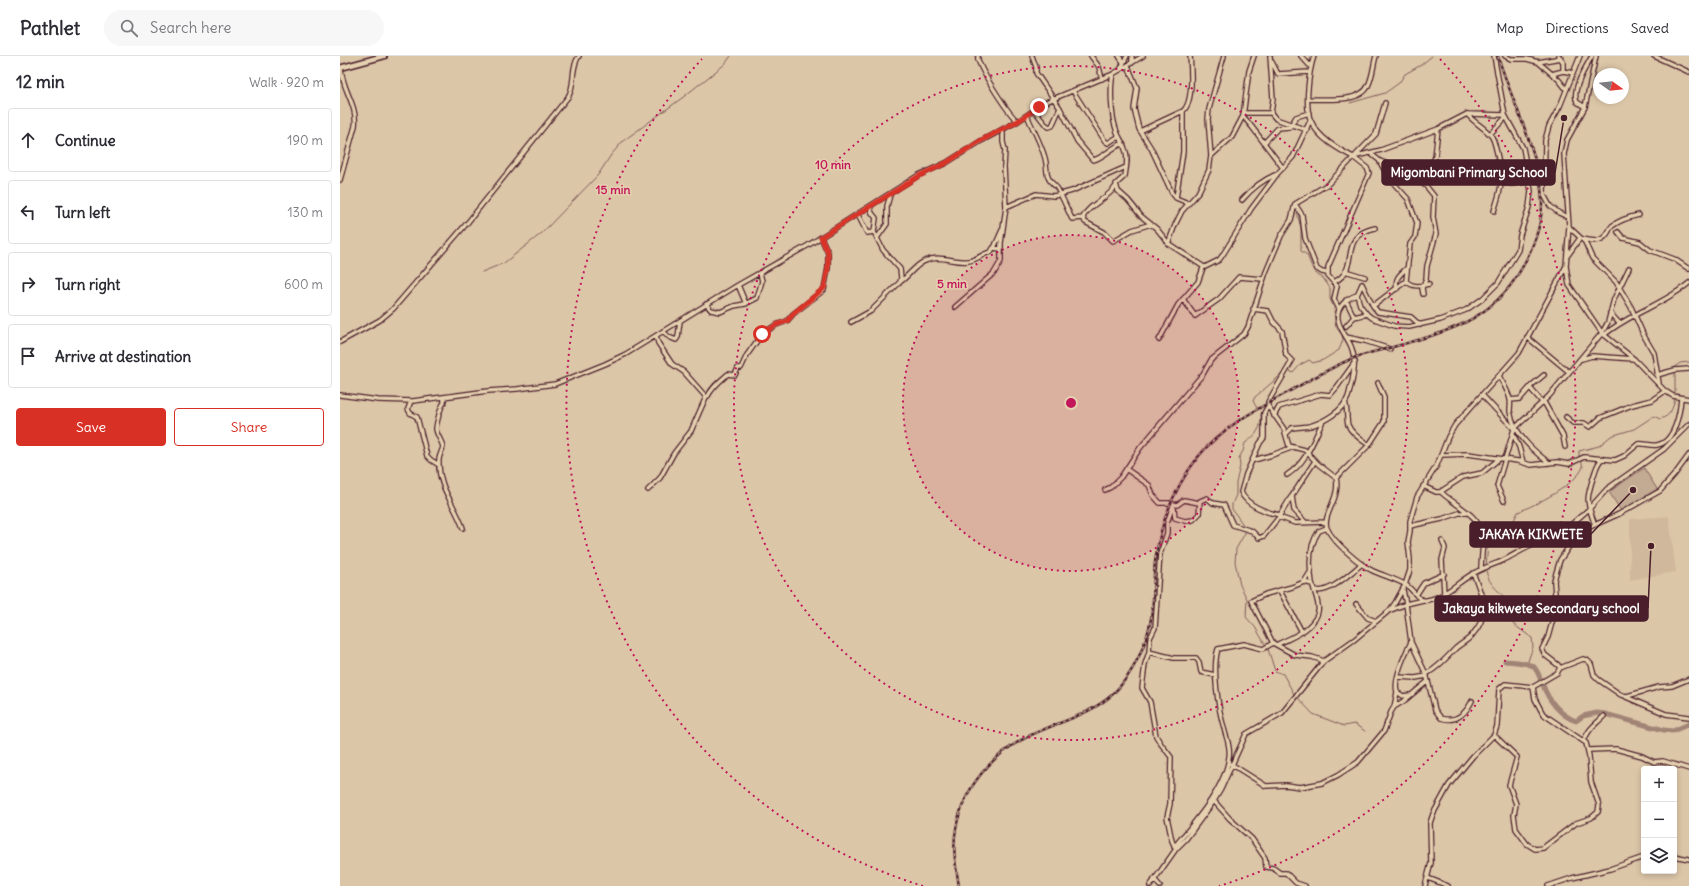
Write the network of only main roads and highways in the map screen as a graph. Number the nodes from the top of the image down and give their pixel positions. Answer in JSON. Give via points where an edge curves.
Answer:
{"nodes":[{"id":1,"x":384,"y":56,"type":"edge"},
{"id":2,"x":341,"y":68,"type":"edge"}],
"edges":[{"from":1,"to":2,"type":"main road"}]}
